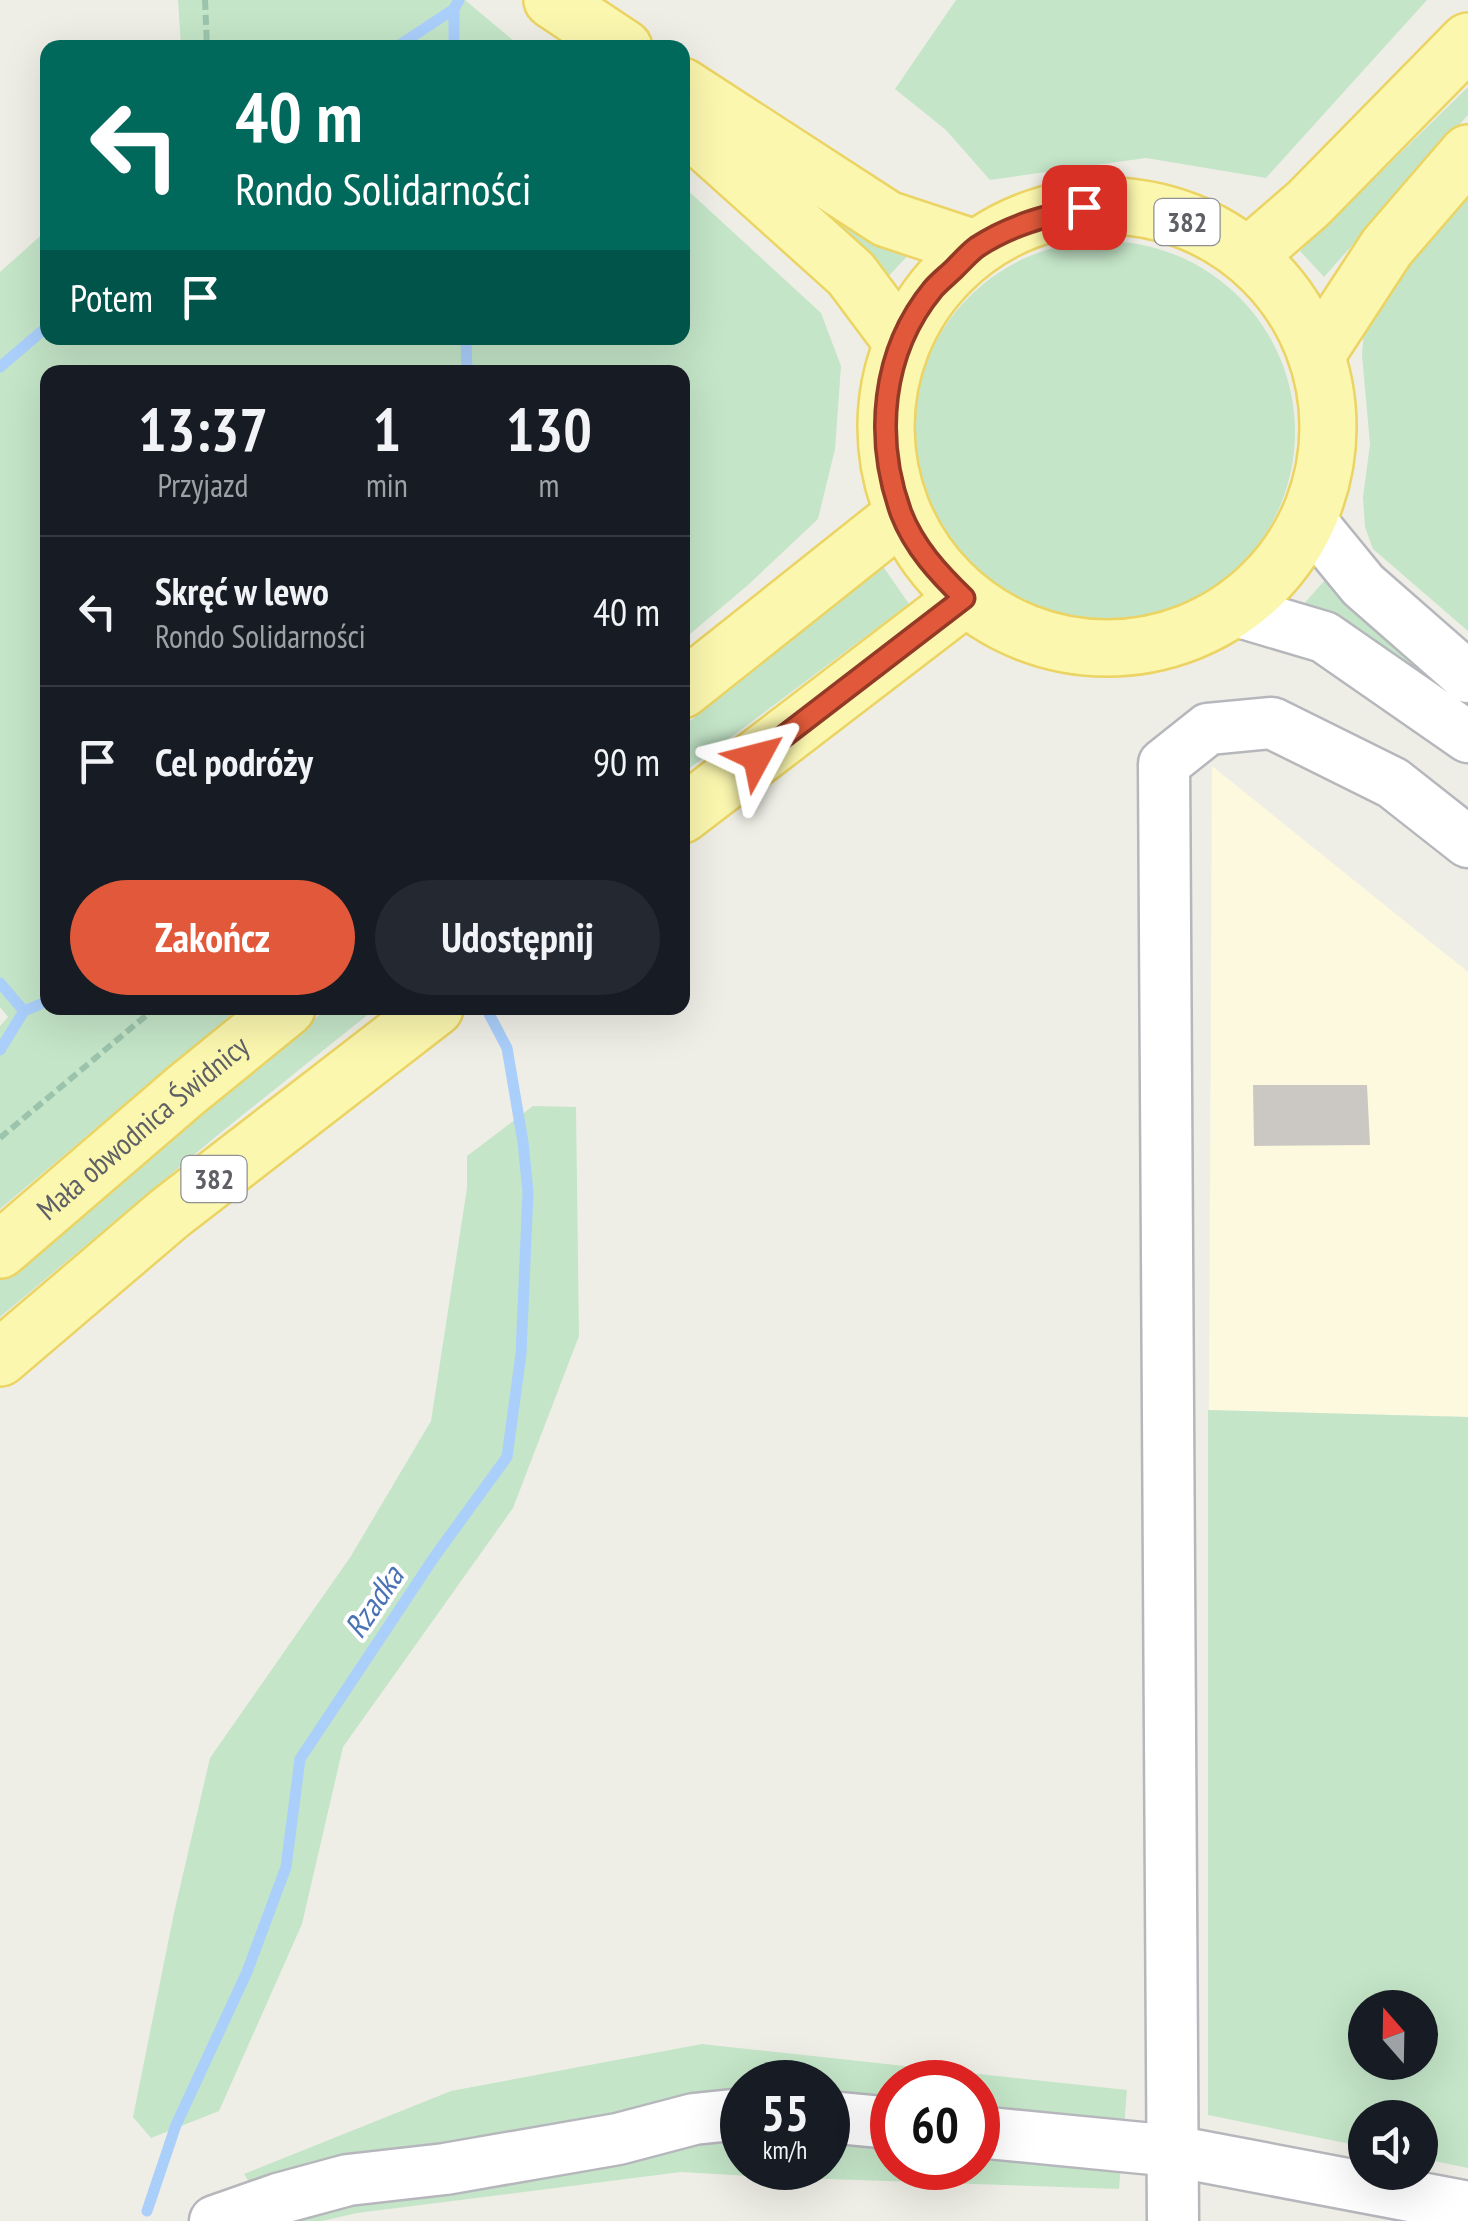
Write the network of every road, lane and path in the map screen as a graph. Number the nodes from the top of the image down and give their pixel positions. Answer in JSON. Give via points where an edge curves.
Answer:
{"nodes":[{"id":1,"x":206,"y":0,"type":"edge"},
{"id":2,"x":550,"y":0,"type":"edge"},
{"id":3,"x":206,"y":40,"type":"edge"},
{"id":4,"x":592,"y":40,"type":"edge"},
{"id":5,"x":612,"y":40,"type":"edge"},
{"id":6,"x":1468,"y":40,"type":"edge"},
{"id":7,"x":690,"y":91,"type":"edge"},
{"id":8,"x":690,"y":129,"type":"edge"},
{"id":9,"x":1468,"y":153,"type":"edge"},
{"id":10,"x":976,"y":248,"type":"junction"},
{"id":11,"x":1248,"y":256,"type":"junction"},
{"id":12,"x":901,"y":341,"type":"junction"},
{"id":13,"x":1317,"y":354,"type":"junction"},
{"id":14,"x":902,"y":515,"type":"junction"},
{"id":15,"x":1309,"y":519,"type":"junction"},
{"id":16,"x":964,"y":598,"type":"junction"},
{"id":17,"x":1233,"y":610,"type":"junction"},
{"id":18,"x":1468,"y":677,"type":"edge"},
{"id":19,"x":690,"y":684,"type":"edge"},
{"id":20,"x":1468,"y":737,"type":"edge"},
{"id":21,"x":690,"y":809,"type":"edge"},
{"id":22,"x":1468,"y":842,"type":"edge"},
{"id":23,"x":146,"y":1015,"type":"edge"},
{"id":24,"x":278,"y":1015,"type":"edge"},
{"id":25,"x":426,"y":1015,"type":"edge"},
{"id":26,"x":0,"y":1138,"type":"edge"},
{"id":27,"x":0,"y":1250,"type":"edge"},
{"id":28,"x":0,"y":1358,"type":"edge"},
{"id":29,"x":720,"y":2117,"type":"edge"},
{"id":30,"x":1000,"y":2134,"type":"edge"},
{"id":31,"x":1172,"y":2151,"type":"junction"},
{"id":32,"x":1468,"y":2207,"type":"edge"},
{"id":33,"x":215,"y":2221,"type":"edge"},
{"id":34,"x":1173,"y":2221,"type":"edge"}],
"edges":[{"from":1,"to":3,"type":"path"},
{"from":2,"to":4,"type":"main road"},
{"from":2,"to":5,"type":"main road"},
{"from":6,"to":11,"type":"main road"},
{"from":7,"to":10,"type":"main road","via":[[887,219]]},
{"from":8,"to":12,"type":"main road","via":[[851,274]]},
{"from":9,"to":13,"type":"main road","via":[[1386,247]]},
{"from":10,"to":11,"type":"main road","number":"382","via":[[1027,220],[1084,207],[1142,208],[1198,225]]},
{"from":10,"to":12,"type":"main road","number":"382","via":[[932,290]]},
{"from":11,"to":13,"type":"main road","number":"382","via":[[1289,300]]},
{"from":12,"to":14,"type":"main road","number":"382","via":[[886,399],[886,458]]},
{"from":13,"to":15,"type":"main road","number":"382","via":[[1329,437]]},
{"from":14,"to":16,"type":"main road","number":"382","via":[[918,546]]},
{"from":14,"to":19,"type":"main road"},
{"from":15,"to":17,"type":"main road","number":"382","via":[[1290,554]]},
{"from":15,"to":18,"type":"street","via":[[1364,585]]},
{"from":16,"to":17,"type":"main road","number":"382","via":[[1026,635],[1096,649],[1168,641]]},
{"from":16,"to":21,"type":"main road"},
{"from":17,"to":20,"type":"street","via":[[1324,638]]},
{"from":22,"to":31,"type":"street","via":[[1393,783],[1272,723],[1208,729],[1164,764]]},
{"from":23,"to":26,"type":"path"},
{"from":24,"to":27,"type":"main road","name":"Mała obwodnica Świdnicy"},
{"from":25,"to":28,"type":"main road","number":"382","via":[[170,1214]]},
{"from":29,"to":33,"type":"street","via":[[445,2169],[348,2180]]},
{"from":30,"to":31,"type":"street"},
{"from":31,"to":32,"type":"street"},
{"from":31,"to":34,"type":"street"}]}
